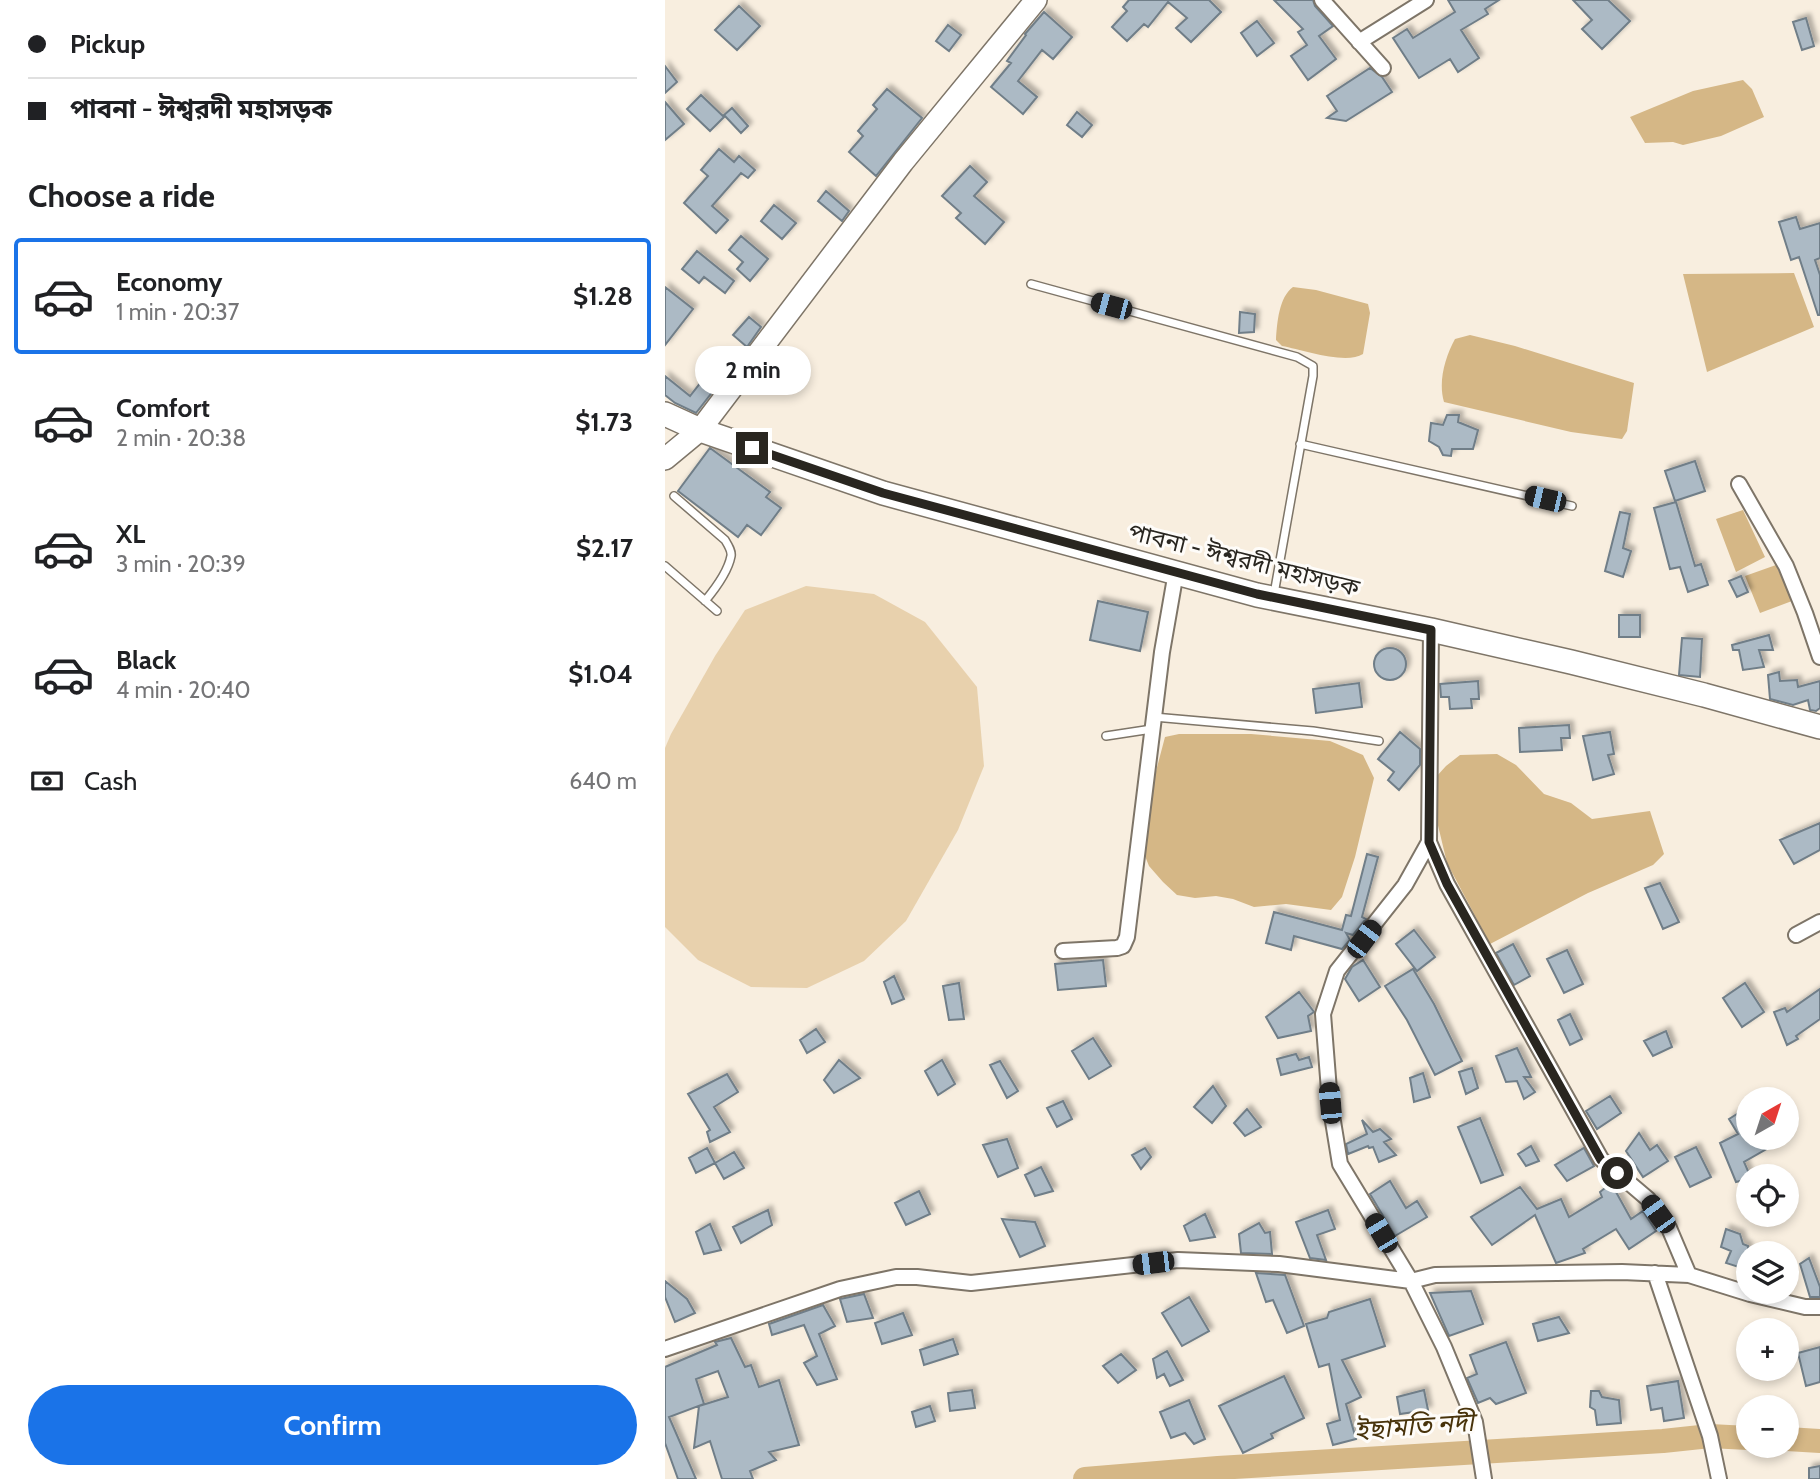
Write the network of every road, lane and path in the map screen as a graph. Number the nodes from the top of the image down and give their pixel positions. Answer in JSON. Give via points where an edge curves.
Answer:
{"nodes":[{"id":1,"x":1036,"y":0,"type":"edge"},
{"id":2,"x":1322,"y":0,"type":"edge"},
{"id":3,"x":1426,"y":0,"type":"edge"},
{"id":4,"x":1359,"y":42,"type":"junction"},
{"id":5,"x":1383,"y":68,"type":"dead end"},
{"id":6,"x":1031,"y":284,"type":"dead end"},
{"id":7,"x":665,"y":414,"type":"edge"},
{"id":8,"x":700,"y":430,"type":"junction"},
{"id":9,"x":1300,"y":444,"type":"junction"},
{"id":10,"x":665,"y":458,"type":"edge"},
{"id":11,"x":1739,"y":484,"type":"dead end"},
{"id":12,"x":674,"y":496,"type":"dead end"},
{"id":13,"x":1572,"y":506,"type":"dead end"},
{"id":14,"x":665,"y":566,"type":"edge"},
{"id":15,"x":1176,"y":572,"type":"junction"},
{"id":16,"x":1273,"y":598,"type":"junction"},
{"id":17,"x":705,"y":601,"type":"junction"},
{"id":18,"x":717,"y":611,"type":"dead end"},
{"id":19,"x":1431,"y":630,"type":"junction"},
{"id":20,"x":1820,"y":657,"type":"edge"},
{"id":21,"x":1154,"y":723,"type":"junction"},
{"id":22,"x":1820,"y":727,"type":"edge"},
{"id":23,"x":1106,"y":736,"type":"dead end"},
{"id":24,"x":1379,"y":741,"type":"dead end"},
{"id":25,"x":1429,"y":842,"type":"junction"},
{"id":26,"x":1820,"y":922,"type":"edge"},
{"id":27,"x":1796,"y":935,"type":"dead end"},
{"id":28,"x":1063,"y":951,"type":"dead end"},
{"id":29,"x":1655,"y":1273,"type":"junction"},
{"id":30,"x":1689,"y":1275,"type":"junction"},
{"id":31,"x":1411,"y":1280,"type":"junction"},
{"id":32,"x":1820,"y":1307,"type":"edge"},
{"id":33,"x":665,"y":1349,"type":"edge"},
{"id":34,"x":1484,"y":1479,"type":"edge"},
{"id":35,"x":1719,"y":1479,"type":"edge"}],
"edges":[{"from":1,"to":8,"type":"street","via":[[903,162]]},
{"from":2,"to":4,"type":"street"},
{"from":3,"to":4,"type":"street"},
{"from":4,"to":5,"type":"street"},
{"from":6,"to":9,"type":"lane","via":[[1297,357],[1313,366]]},
{"from":7,"to":8,"type":"main road","name":"পাবনা - ঈশ্বরদী মহাসড়ক"},
{"from":8,"to":10,"type":"street"},
{"from":8,"to":15,"type":"main road","name":"পাবনা - ঈশ্বরদী মহাসড়ক","via":[[883,493]]},
{"from":9,"to":13,"type":"lane"},
{"from":9,"to":16,"type":"lane"},
{"from":11,"to":20,"type":"street","via":[[1786,566]]},
{"from":12,"to":17,"type":"lane","via":[[725,540],[730,550],[718,584]]},
{"from":14,"to":17,"type":"lane"},
{"from":15,"to":16,"type":"main road","name":"পাবনা - ঈশ্বরদী মহাসড়ক"},
{"from":15,"to":21,"type":"street"},
{"from":16,"to":19,"type":"main road","name":"পাবনা - ঈশ্বরদী মহাসড়ক"},
{"from":17,"to":18,"type":"lane"},
{"from":19,"to":22,"type":"main road","name":"পাবনা - ঈশ্বরদী মহাসড়ক"},
{"from":19,"to":25,"type":"street"},
{"from":21,"to":23,"type":"lane"},
{"from":21,"to":24,"type":"lane","via":[[1313,731]]},
{"from":21,"to":28,"type":"street","via":[[1127,937],[1117,948]]},
{"from":25,"to":30,"type":"street","via":[[1447,884],[1601,1160],[1648,1199],[1669,1228]]},
{"from":25,"to":31,"type":"street","via":[[1405,885],[1337,971],[1322,1014],[1339,1164]]},
{"from":26,"to":27,"type":"street"},
{"from":29,"to":30,"type":"street"},
{"from":29,"to":31,"type":"street","via":[[1435,1275]]},
{"from":29,"to":35,"type":"street","via":[[1710,1436]]},
{"from":30,"to":32,"type":"street","via":[[1750,1294]]},
{"from":31,"to":33,"type":"street","via":[[1279,1264],[1178,1260],[971,1283],[896,1277],[840,1289]]},
{"from":31,"to":34,"type":"street","via":[[1475,1422]]}]}
